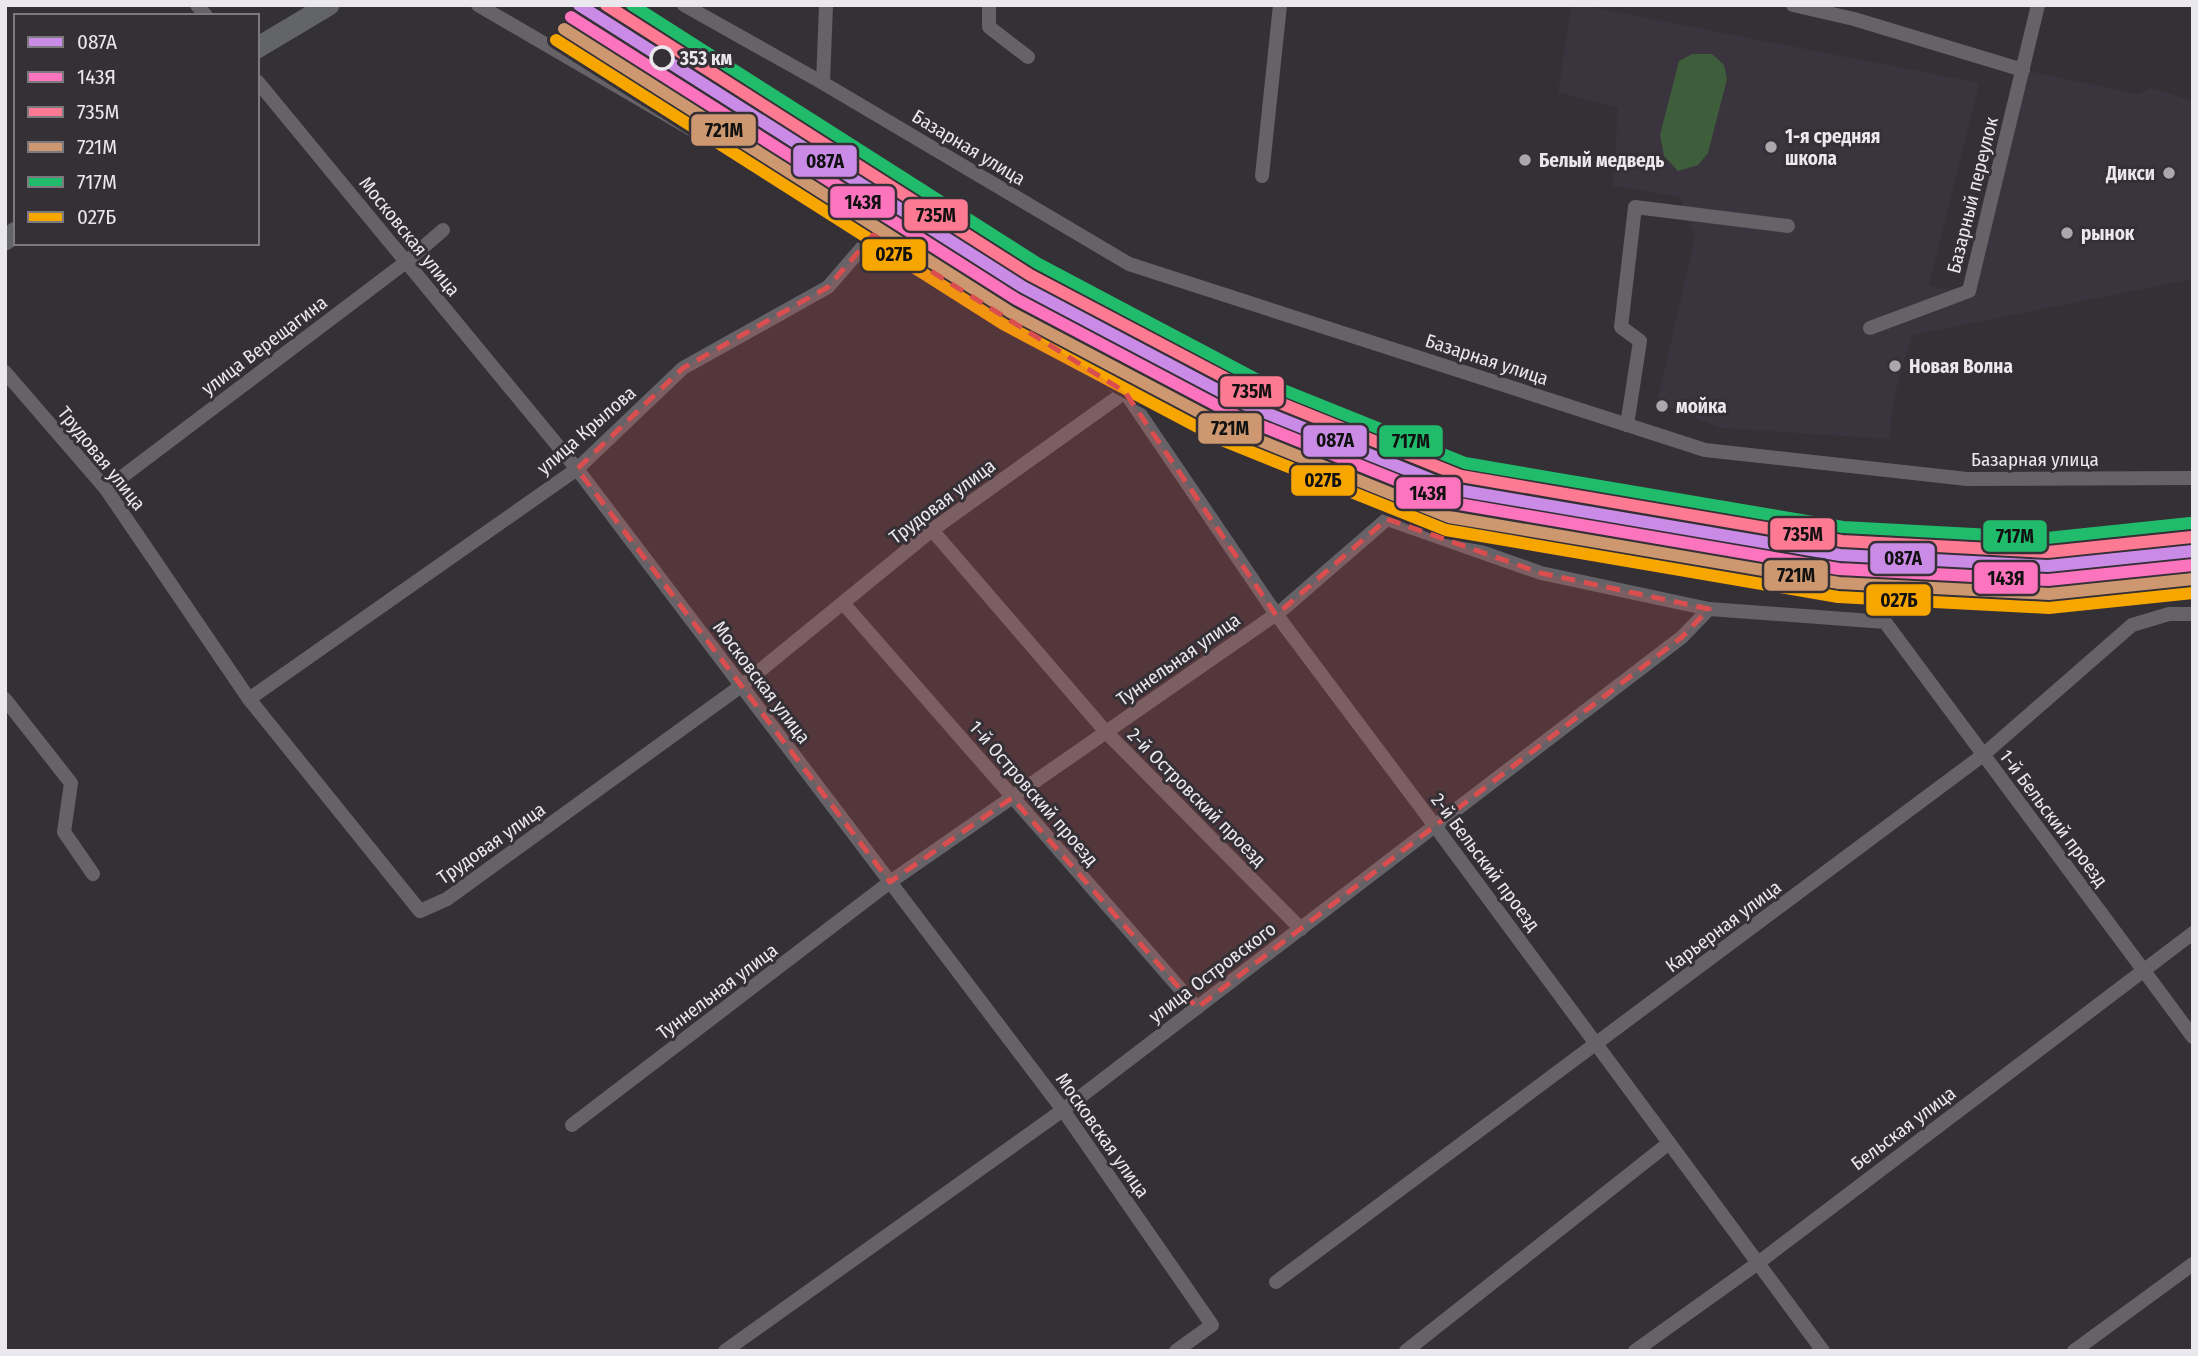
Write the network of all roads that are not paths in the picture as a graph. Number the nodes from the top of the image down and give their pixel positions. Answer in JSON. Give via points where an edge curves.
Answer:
{"nodes":[{"id":1,"x":303,"y":5,"type":"edge"},
{"id":2,"x":329,"y":5,"type":"edge"},
{"id":3,"x":478,"y":5,"type":"edge"},
{"id":4,"x":684,"y":5,"type":"edge"},
{"id":5,"x":826,"y":5,"type":"edge"},
{"id":6,"x":989,"y":5,"type":"edge"},
{"id":7,"x":1280,"y":5,"type":"edge"},
{"id":8,"x":1793,"y":5,"type":"edge"},
{"id":9,"x":2038,"y":5,"type":"edge"},
{"id":10,"x":290,"y":27,"type":"junction"},
{"id":11,"x":259,"y":47,"type":"edge"},
{"id":12,"x":1028,"y":57,"type":"dead end"},
{"id":13,"x":2023,"y":69,"type":"junction"},
{"id":14,"x":259,"y":83,"type":"edge"},
{"id":15,"x":823,"y":83,"type":"junction"},
{"id":16,"x":1262,"y":176,"type":"dead end"},
{"id":17,"x":1788,"y":226,"type":"dead end"},
{"id":18,"x":443,"y":230,"type":"dead end"},
{"id":19,"x":873,"y":235,"type":"junction"},
{"id":20,"x":406,"y":262,"type":"junction"},
{"id":21,"x":1870,"y":328,"type":"dead end"},
{"id":22,"x":5,"y":372,"type":"edge"},
{"id":23,"x":1125,"y":392,"type":"junction"},
{"id":24,"x":1627,"y":425,"type":"junction"},
{"id":25,"x":577,"y":469,"type":"junction"},
{"id":26,"x":2193,"y":478,"type":"edge"},
{"id":27,"x":106,"y":489,"type":"junction"},
{"id":28,"x":932,"y":530,"type":"junction"},
{"id":29,"x":843,"y":603,"type":"junction"},
{"id":30,"x":1709,"y":609,"type":"junction"},
{"id":31,"x":1276,"y":614,"type":"junction"},
{"id":32,"x":2193,"y":614,"type":"edge"},
{"id":33,"x":1885,"y":622,"type":"joint"},
{"id":34,"x":741,"y":686,"type":"junction"},
{"id":35,"x":5,"y":699,"type":"edge"},
{"id":36,"x":249,"y":699,"type":"junction"},
{"id":37,"x":1106,"y":732,"type":"junction"},
{"id":38,"x":1983,"y":755,"type":"junction"},
{"id":39,"x":1012,"y":798,"type":"junction"},
{"id":40,"x":1435,"y":826,"type":"junction"},
{"id":41,"x":93,"y":874,"type":"dead end"},
{"id":42,"x":890,"y":882,"type":"junction"},
{"id":43,"x":1301,"y":929,"type":"junction"},
{"id":44,"x":2193,"y":933,"type":"edge"},
{"id":45,"x":2143,"y":970,"type":"junction"},
{"id":46,"x":1197,"y":1008,"type":"junction"},
{"id":47,"x":2193,"y":1037,"type":"edge"},
{"id":48,"x":1597,"y":1045,"type":"junction"},
{"id":49,"x":1063,"y":1110,"type":"junction"},
{"id":50,"x":572,"y":1125,"type":"dead end"},
{"id":51,"x":1670,"y":1143,"type":"junction"},
{"id":52,"x":1758,"y":1263,"type":"junction"},
{"id":53,"x":2193,"y":1264,"type":"edge"},
{"id":54,"x":1276,"y":1282,"type":"dead end"},
{"id":55,"x":725,"y":1351,"type":"edge"},
{"id":56,"x":1176,"y":1351,"type":"edge"},
{"id":57,"x":1406,"y":1351,"type":"edge"},
{"id":58,"x":1635,"y":1351,"type":"edge"},
{"id":59,"x":1823,"y":1351,"type":"edge"},
{"id":60,"x":2074,"y":1351,"type":"edge"}],
"edges":[{"from":1,"to":10,"type":"main road"},
{"from":2,"to":10,"type":"main road"},
{"from":3,"to":19,"type":"street"},
{"from":4,"to":15,"type":"street","name":"Базарная улица"},
{"from":5,"to":15,"type":"street"},
{"from":6,"to":12,"type":"street","via":[[989,27]]},
{"from":7,"to":16,"type":"street"},
{"from":8,"to":13,"type":"street"},
{"from":9,"to":13,"type":"street","name":"Базарный переулок"},
{"from":10,"to":11,"type":"main road"},
{"from":13,"to":21,"type":"street","name":"Базарный переулок","via":[[1969,291]]},
{"from":14,"to":20,"type":"street","name":"Московская улица"},
{"from":15,"to":24,"type":"street","name":"Базарная улица","via":[[1129,264]]},
{"from":17,"to":24,"type":"street","via":[[1635,207],[1621,327],[1640,341]]},
{"from":18,"to":20,"type":"street","name":"улица Верещагина"},
{"from":19,"to":23,"type":"street"},
{"from":19,"to":25,"type":"street","name":"улица Крылова","via":[[828,287],[683,368]]},
{"from":20,"to":25,"type":"street","name":"Московская улица"},
{"from":20,"to":27,"type":"street","name":"улица Верещагина"},
{"from":22,"to":27,"type":"street","name":"Трудовая улица"},
{"from":23,"to":28,"type":"street","name":"Трудовая улица"},
{"from":23,"to":31,"type":"street","name":"2-й Бельский проезд"},
{"from":24,"to":26,"type":"street","name":"Базарная улица","via":[[1705,450],[1967,479]]},
{"from":25,"to":34,"type":"street","name":"Московская улица"},
{"from":25,"to":36,"type":"street","name":"улица Крылова"},
{"from":27,"to":36,"type":"street","name":"Трудовая улица"},
{"from":28,"to":29,"type":"street","name":"Трудовая улица"},
{"from":28,"to":37,"type":"street","name":"2-й Островский проезд"},
{"from":29,"to":34,"type":"street","name":"Трудовая улица"},
{"from":29,"to":39,"type":"street","name":"1-й Островский проезд"},
{"from":30,"to":31,"type":"street","name":"Туннельная улица","via":[[1541,573],[1387,519]]},
{"from":30,"to":33,"type":"street","name":"Туннельная улица"},
{"from":30,"to":40,"type":"street","name":"улица Островского","via":[[1682,637]]},
{"from":31,"to":37,"type":"street","name":"Туннельная улица"},
{"from":31,"to":40,"type":"street","name":"2-й Бельский проезд"},
{"from":32,"to":38,"type":"street","name":"Карьерная улица","via":[[2169,614],[2132,625]]},
{"from":33,"to":38,"type":"street","name":"1-й Бельский проезд"},
{"from":34,"to":36,"type":"street","name":"Трудовая улица","via":[[447,899],[420,911]]},
{"from":34,"to":42,"type":"street","name":"Московская улица"},
{"from":35,"to":41,"type":"street","via":[[71,783],[64,832]]},
{"from":37,"to":39,"type":"street","name":"Туннельная улица"},
{"from":37,"to":43,"type":"street","name":"2-й Островский проезд"},
{"from":38,"to":45,"type":"street","name":"1-й Бельский проезд"},
{"from":38,"to":48,"type":"street","name":"Карьерная улица"},
{"from":39,"to":42,"type":"street","name":"Туннельная улица"},
{"from":39,"to":46,"type":"street","name":"1-й Островский проезд"},
{"from":40,"to":43,"type":"street","name":"улица Островского"},
{"from":40,"to":48,"type":"street","name":"2-й Бельский проезд"},
{"from":42,"to":49,"type":"street","name":"Московская улица"},
{"from":42,"to":50,"type":"street","name":"Туннельная улица"},
{"from":43,"to":46,"type":"street","name":"улица Островского"},
{"from":44,"to":45,"type":"street","name":"Бельская улица"},
{"from":45,"to":47,"type":"street","name":"1-й Бельский проезд"},
{"from":45,"to":52,"type":"street","name":"Бельская улица"},
{"from":46,"to":49,"type":"street","name":"улица Островского"},
{"from":48,"to":51,"type":"street","name":"2-й Бельский проезд"},
{"from":48,"to":54,"type":"street","name":"Карьерная улица"},
{"from":49,"to":55,"type":"street","name":"улица Островского"},
{"from":49,"to":56,"type":"street","name":"Московская улица","via":[[1212,1325]]},
{"from":51,"to":52,"type":"street","name":"2-й Бельский проезд"},
{"from":51,"to":57,"type":"street"},
{"from":52,"to":58,"type":"street","name":"Бельская улица"},
{"from":52,"to":59,"type":"street","name":"2-й Бельский проезд"},
{"from":53,"to":60,"type":"street"}]}
